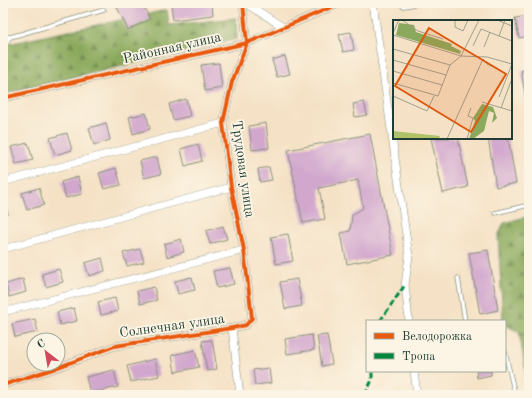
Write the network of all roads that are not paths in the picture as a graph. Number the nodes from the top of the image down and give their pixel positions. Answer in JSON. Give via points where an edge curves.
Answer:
{"nodes":[{"id":1,"x":244,"y":3,"type":"edge"},
{"id":2,"x":341,"y":3,"type":"edge"},
{"id":3,"x":373,"y":3,"type":"edge"},
{"id":4,"x":398,"y":3,"type":"edge"},
{"id":5,"x":421,"y":3,"type":"edge"},
{"id":6,"x":104,"y":10,"type":"dead end"},
{"id":7,"x":283,"y":27,"type":"junction"},
{"id":8,"x":5,"y":38,"type":"edge"},
{"id":9,"x":247,"y":43,"type":"junction"},
{"id":10,"x":3,"y":98,"type":"edge"},
{"id":11,"x":223,"y":123,"type":"junction"},
{"id":12,"x":3,"y":182,"type":"edge"},
{"id":13,"x":231,"y":187,"type":"junction"},
{"id":14,"x":529,"y":204,"type":"edge"},
{"id":15,"x":495,"y":213,"type":"dead end"},
{"id":16,"x":3,"y":249,"type":"edge"},
{"id":17,"x":244,"y":250,"type":"junction"},
{"id":18,"x":458,"y":278,"type":"dead end"},
{"id":19,"x":3,"y":312,"type":"edge"},
{"id":20,"x":252,"y":318,"type":"joint"},
{"id":21,"x":409,"y":320,"type":"edge"},
{"id":22,"x":465,"y":320,"type":"edge"},
{"id":23,"x":232,"y":328,"type":"junction"},
{"id":24,"x":506,"y":356,"type":"edge"},
{"id":25,"x":414,"y":372,"type":"edge"},
{"id":26,"x":3,"y":385,"type":"edge"},
{"id":27,"x":240,"y":395,"type":"edge"},
{"id":28,"x":416,"y":395,"type":"edge"},
{"id":29,"x":515,"y":395,"type":"edge"}],
"edges":[{"from":1,"to":7,"type":"street"},
{"from":1,"to":9,"type":"street","name":"Трудовая улица"},
{"from":2,"to":7,"type":"street","name":"Районная улица"},
{"from":3,"to":21,"type":"street","via":[[409,256],[405,285]]},
{"from":4,"to":5,"type":"lane","via":[[404,6]]},
{"from":6,"to":8,"type":"lane"},
{"from":7,"to":9,"type":"street","name":"Районная улица"},
{"from":9,"to":10,"type":"street","name":"Районная улица"},
{"from":9,"to":11,"type":"street","name":"Трудовая улица","via":[[232,82]]},
{"from":11,"to":12,"type":"street"},
{"from":11,"to":13,"type":"street","name":"Трудовая улица"},
{"from":13,"to":16,"type":"street"},
{"from":13,"to":17,"type":"street","name":"Трудовая улица"},
{"from":14,"to":15,"type":"lane"},
{"from":17,"to":19,"type":"street"},
{"from":17,"to":20,"type":"street","name":"Трудовая улица"},
{"from":18,"to":22,"type":"lane"},
{"from":20,"to":23,"type":"street","name":"Солнечная улица","via":[[246,325]]},
{"from":23,"to":26,"type":"street","name":"Солнечная улица","via":[[115,346]]},
{"from":23,"to":27,"type":"street"},
{"from":24,"to":29,"type":"lane"},
{"from":25,"to":28,"type":"street"}]}
